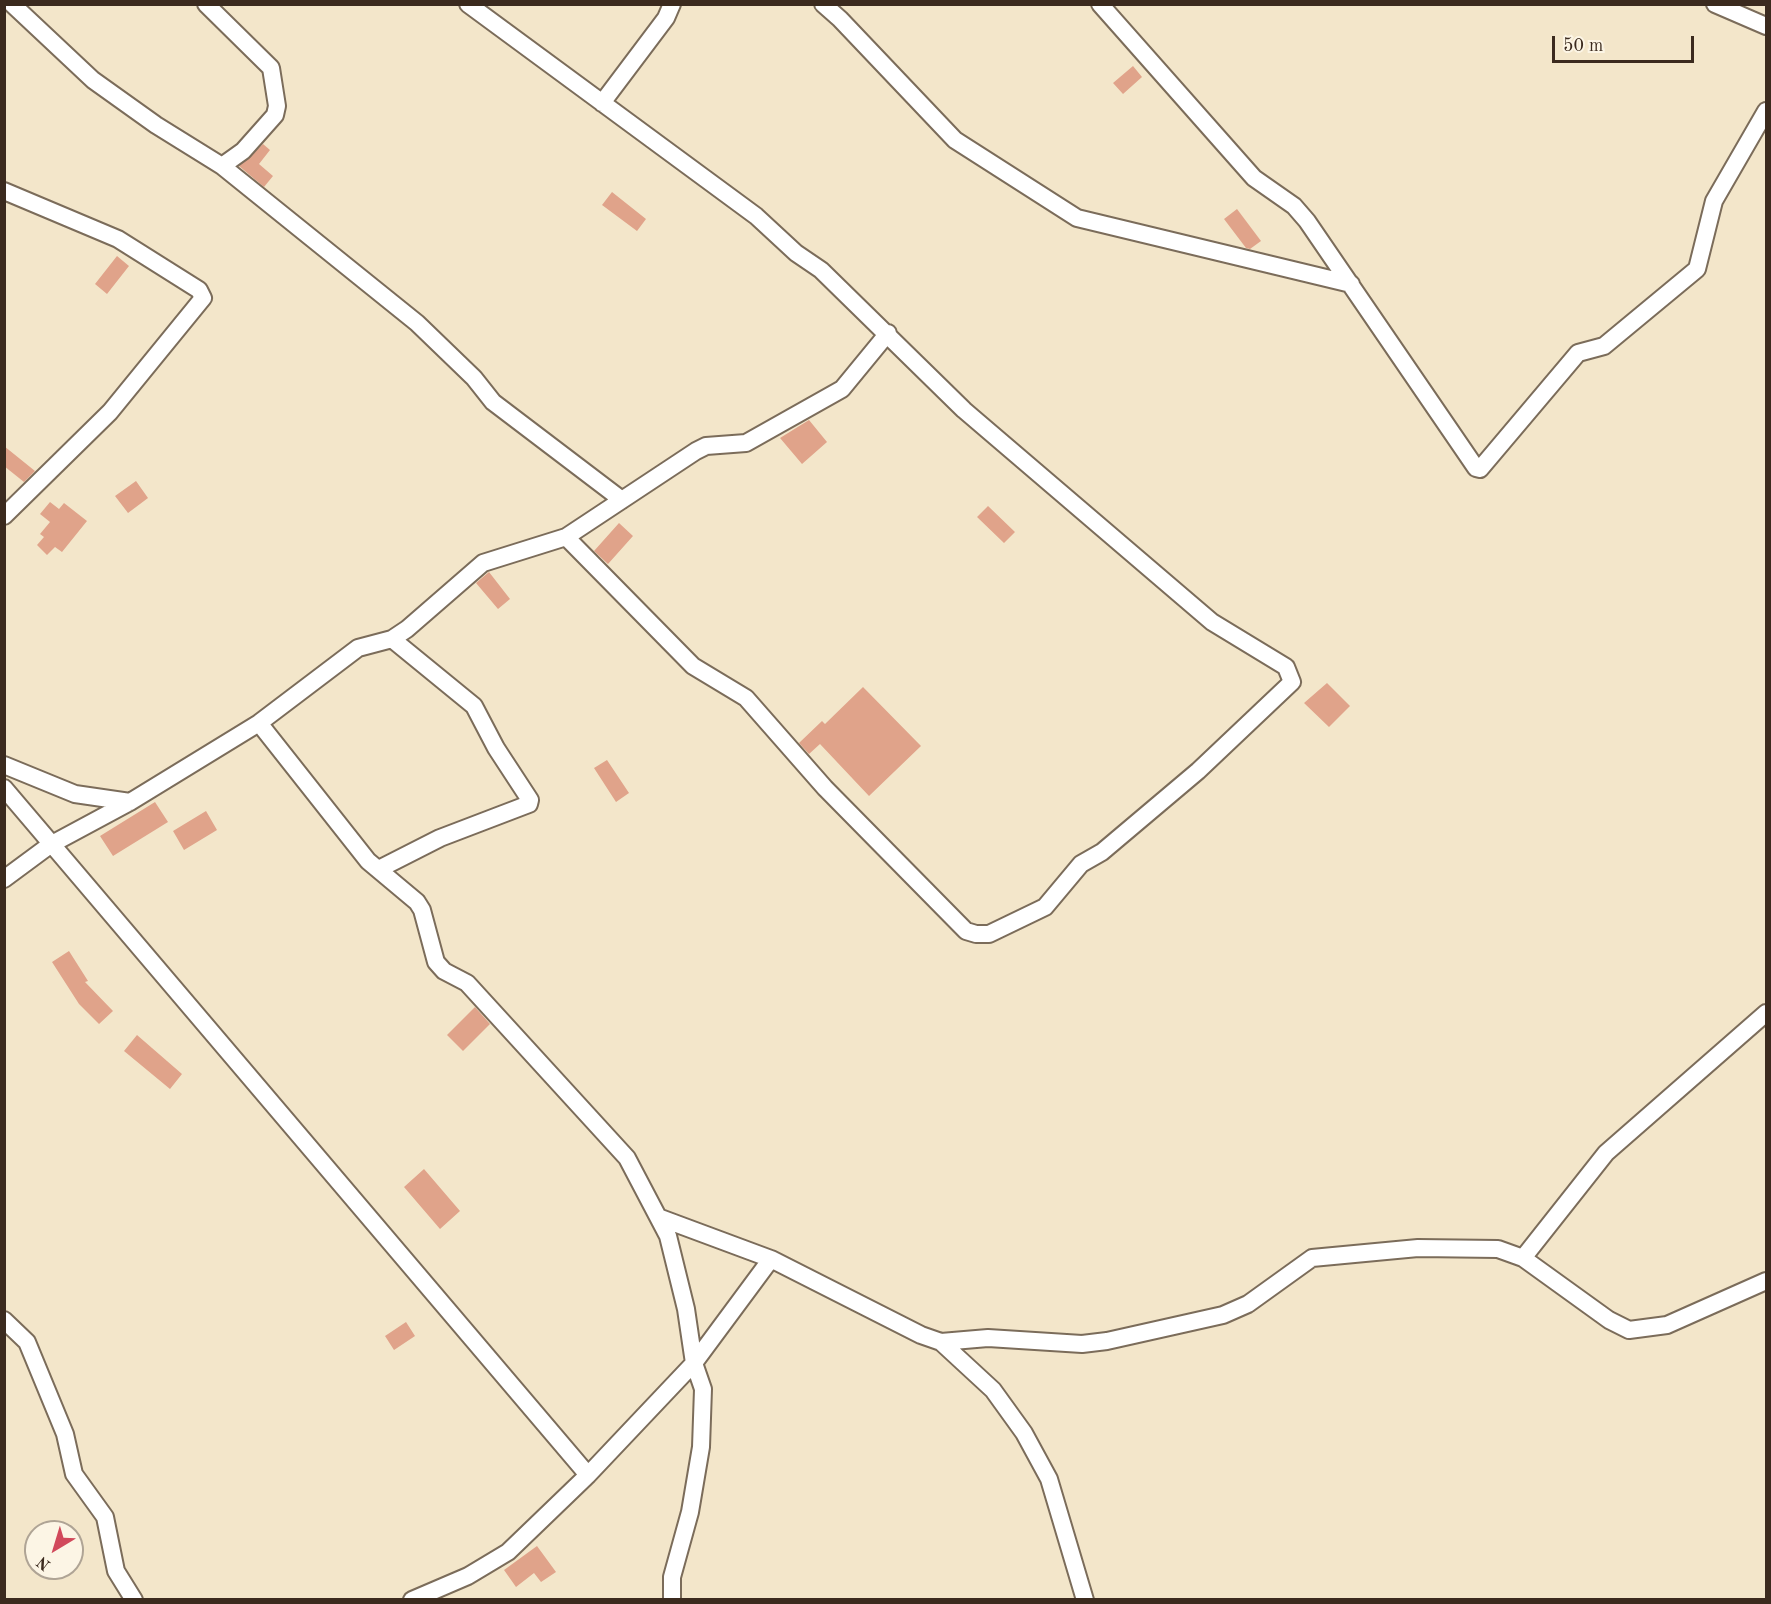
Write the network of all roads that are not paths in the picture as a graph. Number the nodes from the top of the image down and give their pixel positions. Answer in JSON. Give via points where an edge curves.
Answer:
{"nodes":[{"id":1,"x":12,"y":4,"type":"edge"},
{"id":2,"x":206,"y":4,"type":"edge"},
{"id":3,"x":468,"y":4,"type":"edge"},
{"id":4,"x":672,"y":4,"type":"edge"},
{"id":5,"x":823,"y":4,"type":"edge"},
{"id":6,"x":1100,"y":4,"type":"edge"},
{"id":7,"x":1715,"y":4,"type":"edge"},
{"id":8,"x":1767,"y":26,"type":"edge"},
{"id":9,"x":602,"y":103,"type":"junction"},
{"id":10,"x":1767,"y":111,"type":"edge"},
{"id":11,"x":222,"y":165,"type":"junction"},
{"id":12,"x":4,"y":192,"type":"edge"},
{"id":13,"x":1351,"y":284,"type":"junction"},
{"id":14,"x":888,"y":333,"type":"junction"},
{"id":15,"x":622,"y":500,"type":"junction"},
{"id":16,"x":4,"y":516,"type":"edge"},
{"id":17,"x":566,"y":537,"type":"junction"},
{"id":18,"x":392,"y":639,"type":"junction"},
{"id":19,"x":259,"y":723,"type":"junction"},
{"id":20,"x":4,"y":765,"type":"edge"},
{"id":21,"x":4,"y":788,"type":"edge"},
{"id":22,"x":130,"y":802,"type":"junction"},
{"id":23,"x":50,"y":845,"type":"junction"},
{"id":24,"x":379,"y":869,"type":"junction"},
{"id":25,"x":8,"y":873,"type":"edge"},
{"id":26,"x":1767,"y":1012,"type":"edge"},
{"id":27,"x":658,"y":1217,"type":"junction"},
{"id":28,"x":1523,"y":1258,"type":"junction"},
{"id":29,"x":771,"y":1259,"type":"junction"},
{"id":30,"x":1767,"y":1281,"type":"edge"},
{"id":31,"x":4,"y":1320,"type":"edge"},
{"id":32,"x":941,"y":1342,"type":"junction"},
{"id":33,"x":694,"y":1363,"type":"junction"},
{"id":34,"x":588,"y":1476,"type":"junction"},
{"id":35,"x":134,"y":1599,"type":"edge"},
{"id":36,"x":412,"y":1599,"type":"edge"},
{"id":37,"x":672,"y":1599,"type":"edge"},
{"id":38,"x":1085,"y":1599,"type":"edge"}],
"edges":[{"from":1,"to":11,"type":"street","via":[[93,80]]},
{"from":2,"to":11,"type":"street","via":[[271,68],[277,106],[275,115],[243,151]]},
{"from":3,"to":9,"type":"street"},
{"from":4,"to":9,"type":"street","via":[[666,18]]},
{"from":5,"to":13,"type":"street","via":[[955,140],[1077,218]]},
{"from":6,"to":13,"type":"street","via":[[1254,178],[1294,206]]},
{"from":7,"to":8,"type":"street"},
{"from":9,"to":14,"type":"street","via":[[756,216]]},
{"from":10,"to":13,"type":"street","via":[[1716,194],[1697,269],[1604,346],[1578,353],[1483,468],[1476,468]]},
{"from":11,"to":15,"type":"street","via":[[417,322],[493,402]]},
{"from":12,"to":16,"type":"street","via":[[118,239],[199,290],[203,298],[110,412]]},
{"from":14,"to":15,"type":"street","via":[[842,388],[746,443],[706,446],[696,451]]},
{"from":14,"to":17,"type":"street","via":[[964,410],[1205,615],[1291,674],[1292,682],[1198,771],[1102,852],[1081,864],[1037,913],[989,934],[966,931],[825,788],[746,698],[693,666]]},
{"from":15,"to":17,"type":"street"},
{"from":17,"to":18,"type":"street","via":[[483,563]]},
{"from":18,"to":19,"type":"street","via":[[358,648]]},
{"from":18,"to":24,"type":"street","via":[[474,705],[530,800],[529,804],[440,838]]},
{"from":19,"to":22,"type":"street"},
{"from":19,"to":24,"type":"street","via":[[368,861]]},
{"from":20,"to":22,"type":"street","via":[[75,794]]},
{"from":21,"to":23,"type":"street"},
{"from":22,"to":23,"type":"street"},
{"from":23,"to":25,"type":"street"},
{"from":23,"to":34,"type":"street"},
{"from":24,"to":27,"type":"street","via":[[422,910],[436,962],[467,983],[627,1158]]},
{"from":26,"to":28,"type":"street","via":[[1606,1153]]},
{"from":27,"to":29,"type":"street"},
{"from":27,"to":33,"type":"street","via":[[668,1236],[686,1309]]},
{"from":28,"to":30,"type":"street","via":[[1629,1330],[1667,1324]]},
{"from":28,"to":32,"type":"street","via":[[1498,1249],[1429,1248],[1312,1258],[1248,1304],[1223,1315],[1082,1344],[988,1338]]},
{"from":29,"to":32,"type":"street"},
{"from":29,"to":33,"type":"street"},
{"from":31,"to":35,"type":"street","via":[[27,1342],[65,1434],[74,1474],[105,1517],[116,1571]]},
{"from":32,"to":38,"type":"street","via":[[993,1390],[1024,1432],[1049,1479]]},
{"from":33,"to":34,"type":"street"},
{"from":33,"to":37,"type":"street","via":[[703,1389],[701,1447],[690,1512],[672,1577]]},
{"from":34,"to":36,"type":"street","via":[[508,1552],[468,1576]]}]}
